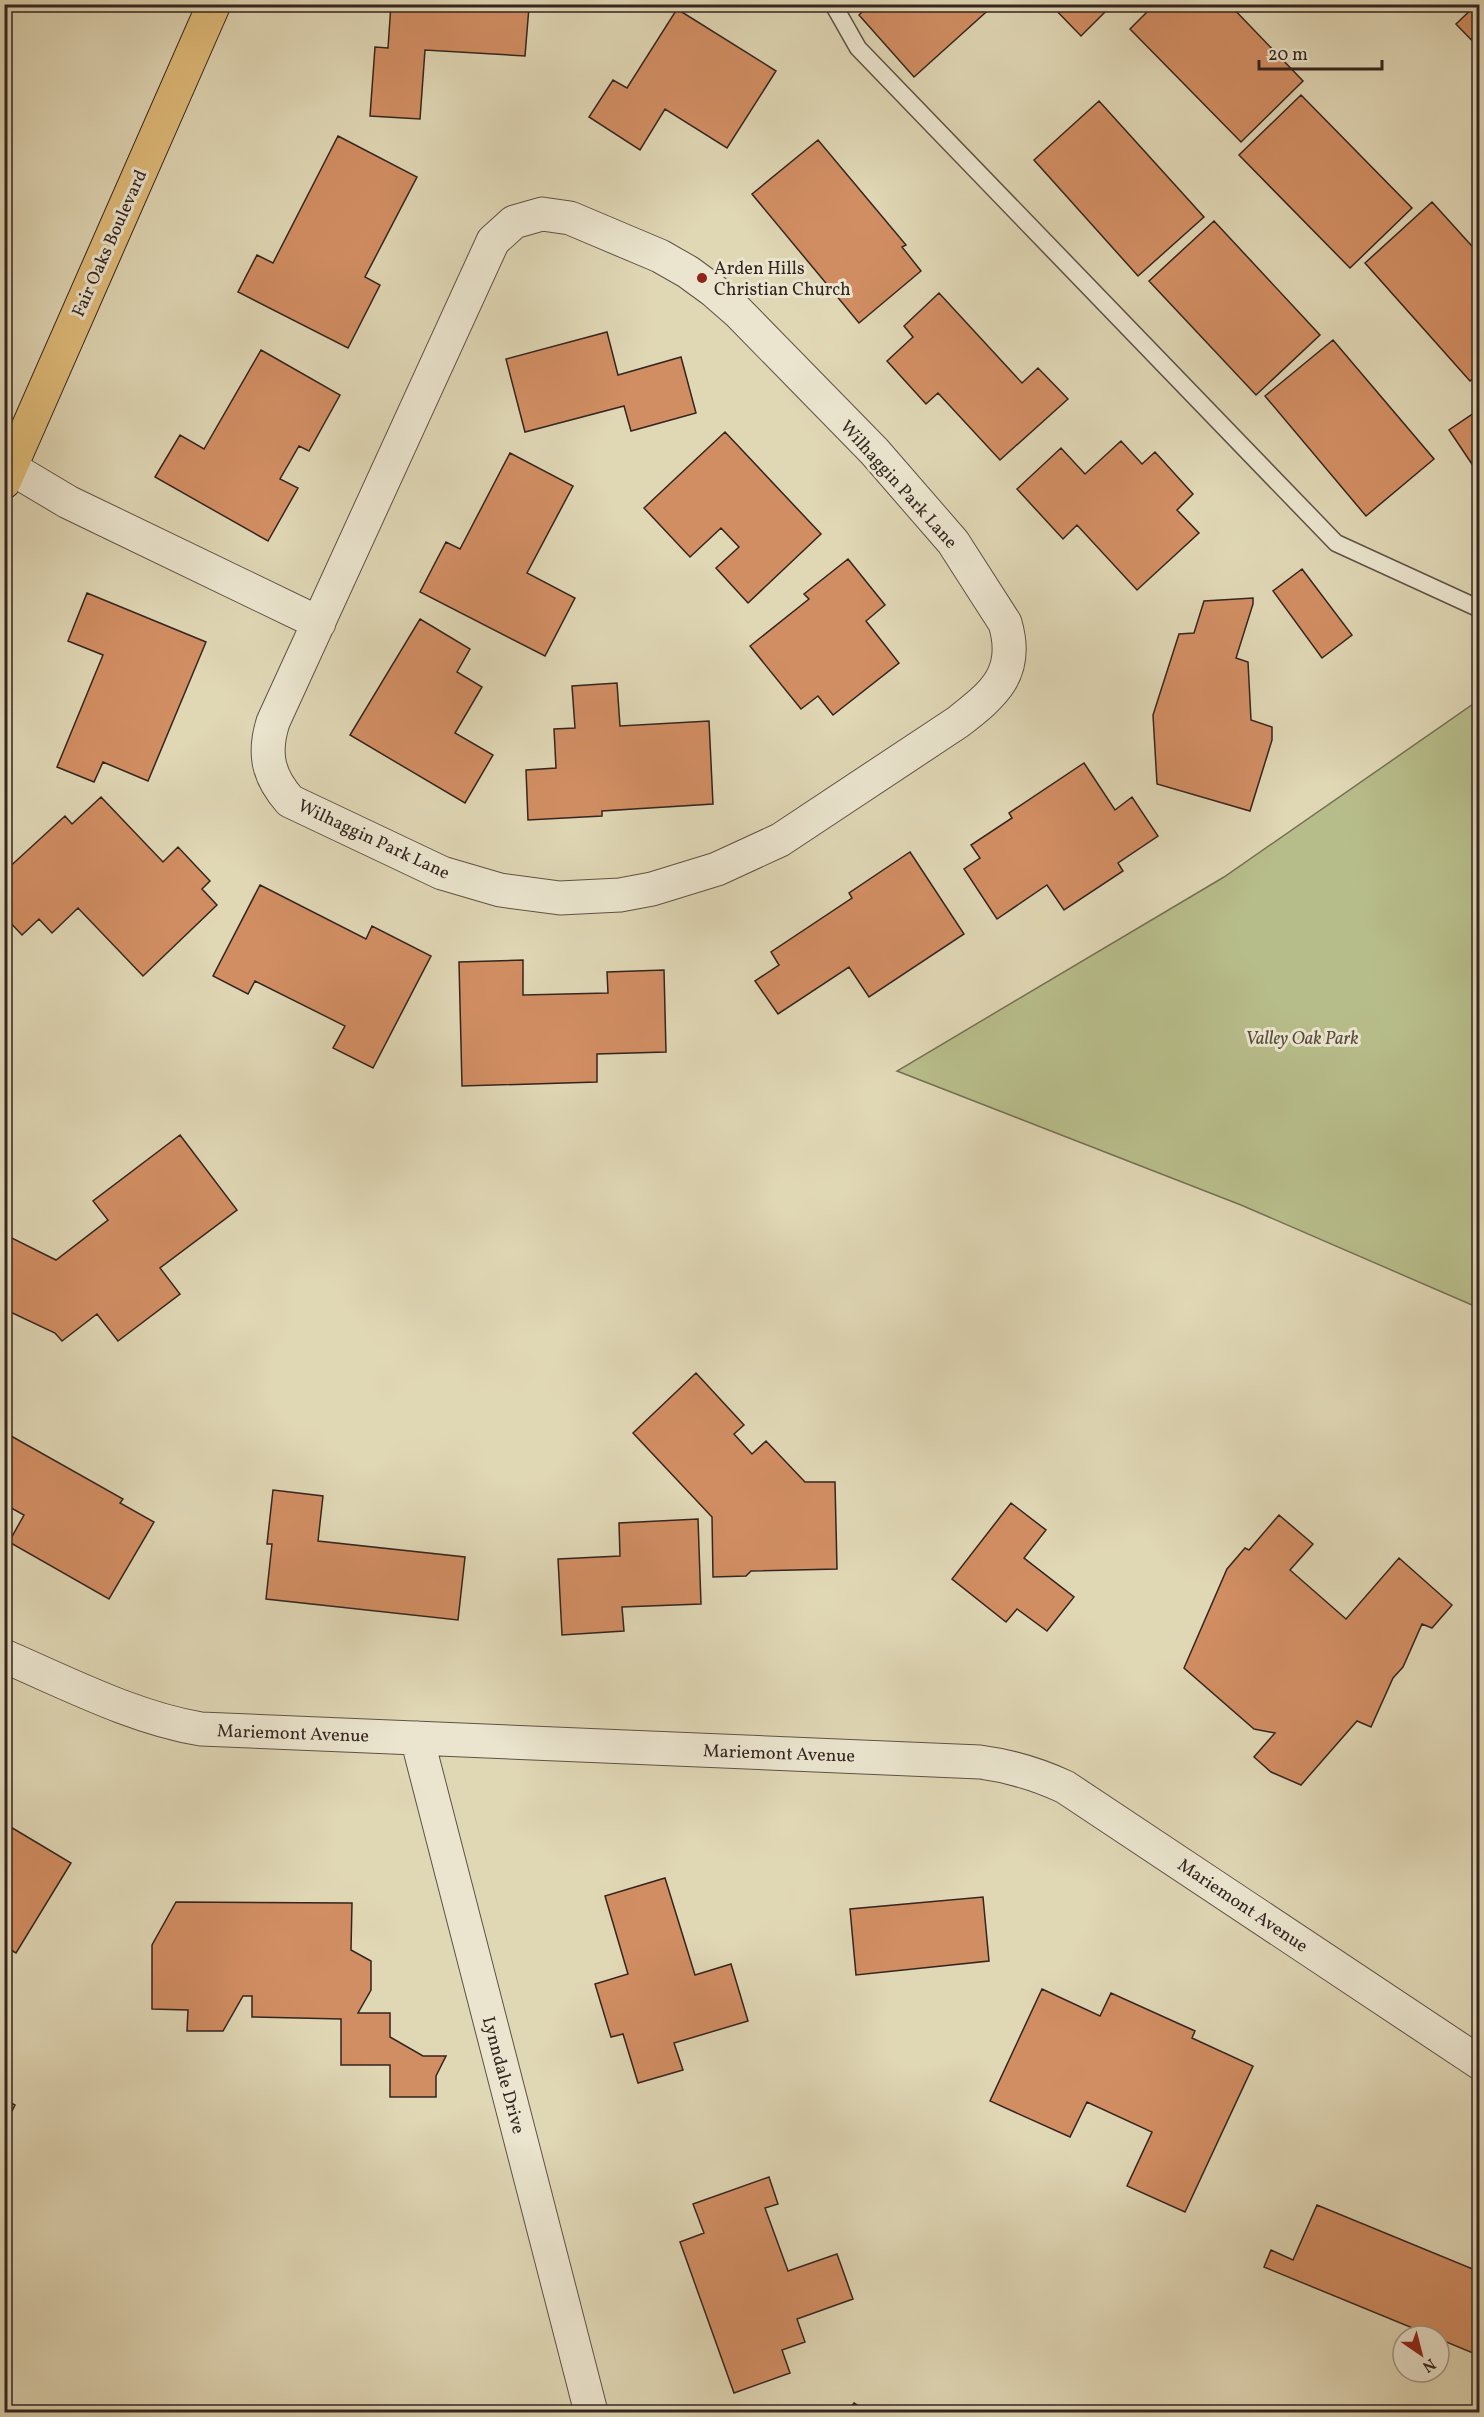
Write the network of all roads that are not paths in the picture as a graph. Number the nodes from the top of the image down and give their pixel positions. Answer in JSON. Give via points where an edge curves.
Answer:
{"nodes":[{"id":1,"x":214,"y":4,"type":"edge"},
{"id":2,"x":833,"y":4,"type":"edge"},
{"id":3,"x":8,"y":475,"type":"edge"},
{"id":4,"x":1479,"y":609,"type":"edge"},
{"id":5,"x":319,"y":623,"type":"junction"},
{"id":6,"x":4,"y":1656,"type":"edge"},
{"id":7,"x":417,"y":1738,"type":"junction"},
{"id":8,"x":1479,"y":2063,"type":"edge"},
{"id":9,"x":591,"y":2412,"type":"edge"}],
"edges":[{"from":1,"to":3,"type":"main road","name":"Fair Oaks Boulevard"},
{"from":2,"to":4,"type":"lane","via":[[858,48],[1336,543]]},
{"from":3,"to":5,"type":"street"},
{"from":5,"to":5,"type":"street","name":"Wilhaggin Park Lane","via":[[268,738],[268,765],[290,801],[442,873],[500,890],[560,898],[651,889],[717,869],[780,840],[985,700],[1003,679],[1010,651],[1005,623],[953,542],[874,452],[738,312],[697,278],[660,256],[570,218],[542,214],[514,222],[493,241]]},
{"from":6,"to":7,"type":"street","name":"Mariemont Avenue","via":[[173,1725]]},
{"from":7,"to":8,"type":"street","name":"Mariemont Avenue","via":[[980,1762],[1038,1774],[1065,1787]]},
{"from":7,"to":9,"type":"street","name":"Lynndale Drive"}]}
